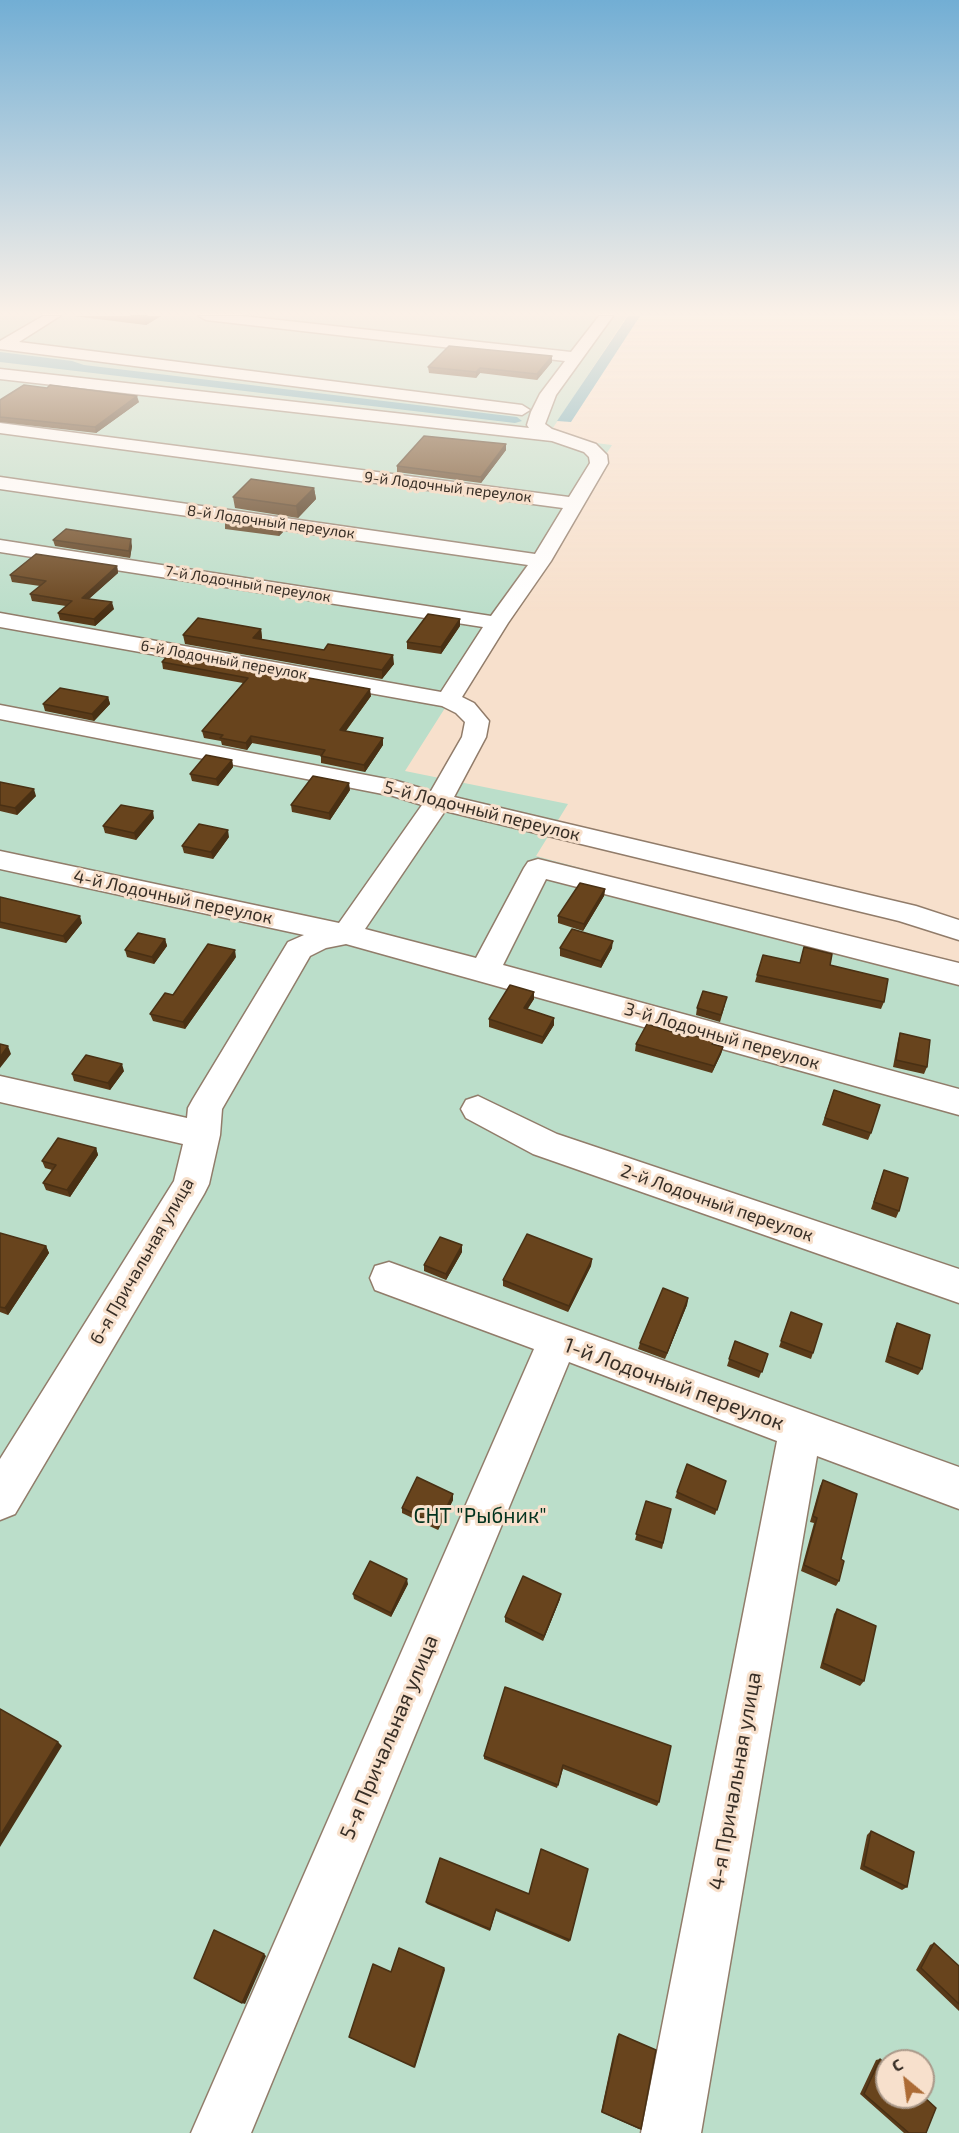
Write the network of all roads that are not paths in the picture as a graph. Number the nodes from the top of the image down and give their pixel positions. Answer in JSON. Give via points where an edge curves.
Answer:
{"nodes":[{"id":1,"x":373,"y":416,"type":"edge"},
{"id":2,"x":519,"y":416,"type":"edge"},
{"id":3,"x":537,"y":418,"type":"joint"},
{"id":4,"x":0,"y":428,"type":"edge"},
{"id":5,"x":556,"y":436,"type":"junction"},
{"id":6,"x":0,"y":483,"type":"edge"},
{"id":7,"x":575,"y":504,"type":"junction"},
{"id":8,"x":0,"y":546,"type":"edge"},
{"id":9,"x":541,"y":561,"type":"junction"},
{"id":10,"x":0,"y":620,"type":"edge"},
{"id":11,"x":496,"y":623,"type":"junction"},
{"id":12,"x":448,"y":700,"type":"junction"},
{"id":13,"x":0,"y":712,"type":"edge"},
{"id":14,"x":438,"y":801,"type":"junction"},
{"id":15,"x":0,"y":860,"type":"edge"},
{"id":16,"x":959,"y":930,"type":"edge"},
{"id":17,"x":346,"y":934,"type":"junction"},
{"id":18,"x":485,"y":970,"type":"junction"},
{"id":19,"x":959,"y":974,"type":"edge"},
{"id":20,"x":0,"y":1089,"type":"edge"},
{"id":21,"x":959,"y":1102,"type":"edge"},
{"id":22,"x":478,"y":1109,"type":"dead end"},
{"id":23,"x":202,"y":1135,"type":"junction"},
{"id":24,"x":389,"y":1278,"type":"dead end"},
{"id":25,"x":959,"y":1286,"type":"edge"},
{"id":26,"x":557,"y":1342,"type":"junction"},
{"id":27,"x":800,"y":1430,"type":"junction"},
{"id":28,"x":959,"y":1488,"type":"edge"},
{"id":29,"x":0,"y":1498,"type":"edge"},
{"id":30,"x":221,"y":2133,"type":"edge"},
{"id":31,"x":670,"y":2133,"type":"edge"}],
"edges":[{"from":1,"to":5,"type":"street"},
{"from":2,"to":3,"type":"street"},
{"from":3,"to":5,"type":"street"},
{"from":4,"to":7,"type":"street","name":"9-й Лодочный переулок"},
{"from":5,"to":7,"type":"street","via":[[590,448],[598,455],[599,464]]},
{"from":6,"to":9,"type":"street","name":"8-й Лодочный переулок"},
{"from":7,"to":9,"type":"street"},
{"from":8,"to":11,"type":"street","name":"7-й Лодочный переулок"},
{"from":9,"to":11,"type":"street"},
{"from":10,"to":12,"type":"street","name":"6-й Лодочный переулок"},
{"from":11,"to":12,"type":"street"},
{"from":12,"to":14,"type":"street","via":[[465,708],[477,721],[474,737]]},
{"from":13,"to":14,"type":"street","name":"5-й Лодочный переулок","via":[[386,787]]},
{"from":14,"to":16,"type":"street","name":"5-й Лодочный переулок","via":[[906,913]]},
{"from":14,"to":17,"type":"street"},
{"from":15,"to":17,"type":"street","name":"4-й Лодочный переулок"},
{"from":17,"to":18,"type":"street","name":"4-й Лодочный переулок"},
{"from":17,"to":23,"type":"street","name":"6-я Причальная улица","via":[[299,949],[205,1108]]},
{"from":18,"to":19,"type":"street","via":[[538,868]]},
{"from":18,"to":21,"type":"street","name":"3-й Лодочный переулок"},
{"from":20,"to":23,"type":"street"},
{"from":22,"to":25,"type":"street","name":"2-й Лодочный переулок","via":[[545,1144]]},
{"from":23,"to":29,"type":"street","name":"6-я Причальная улица","via":[[191,1184]]},
{"from":24,"to":26,"type":"street","name":"1-й Лодочный переулок"},
{"from":26,"to":27,"type":"street","name":"1-й Лодочный переулок"},
{"from":26,"to":30,"type":"street","name":"5-я Причальная улица"},
{"from":27,"to":28,"type":"street","name":"1-й Лодочный переулок"},
{"from":27,"to":31,"type":"street","name":"4-я Причальная улица"}]}
